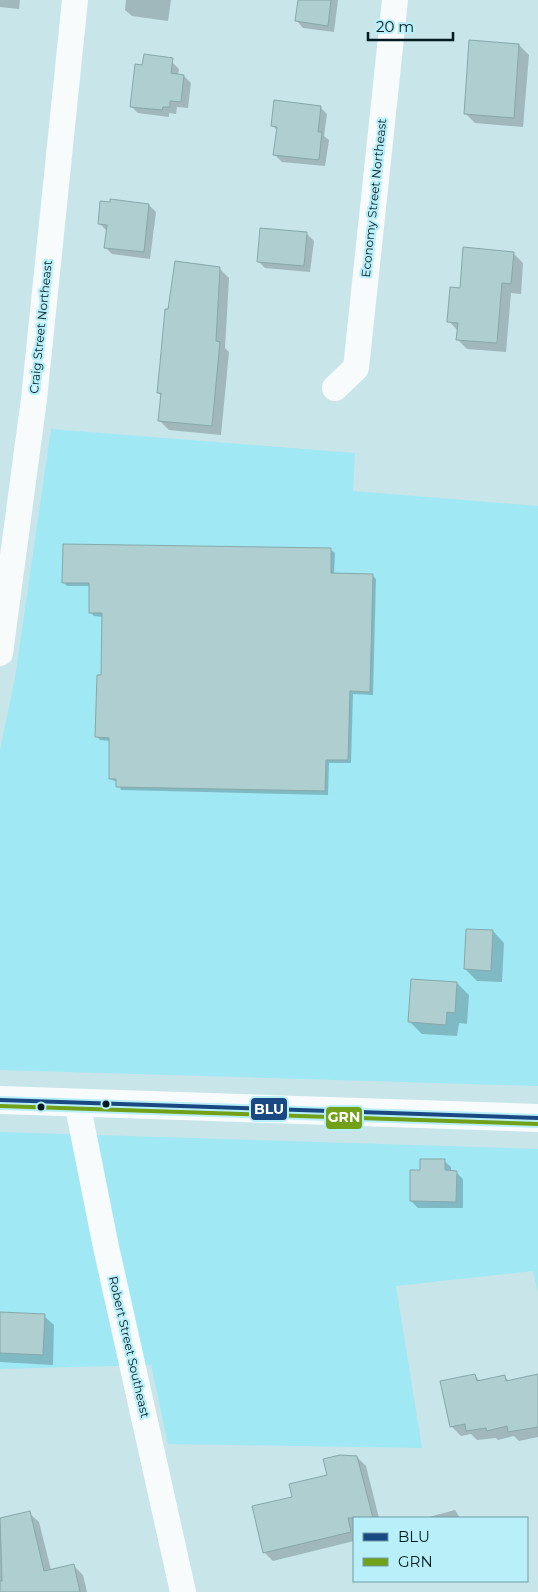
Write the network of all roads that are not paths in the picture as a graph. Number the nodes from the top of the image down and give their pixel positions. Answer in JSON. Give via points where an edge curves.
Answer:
{"nodes":[{"id":1,"x":76,"y":0,"type":"edge"},
{"id":2,"x":395,"y":0,"type":"edge"},
{"id":3,"x":335,"y":388,"type":"dead end"},
{"id":4,"x":0,"y":653,"type":"edge"},
{"id":5,"x":0,"y":1100,"type":"edge"},
{"id":6,"x":77,"y":1102,"type":"junction"},
{"id":7,"x":538,"y":1118,"type":"edge"},
{"id":8,"x":183,"y":1592,"type":"edge"}],
"edges":[{"from":1,"to":4,"type":"street","name":"Craig Street Northeast","via":[[34,399]]},
{"from":2,"to":3,"type":"street","name":"Economy Street Northeast","via":[[356,368]]},
{"from":5,"to":6,"type":"main road"},
{"from":6,"to":7,"type":"main road"},
{"from":6,"to":8,"type":"street","name":"Robert Street Southeast"}]}
